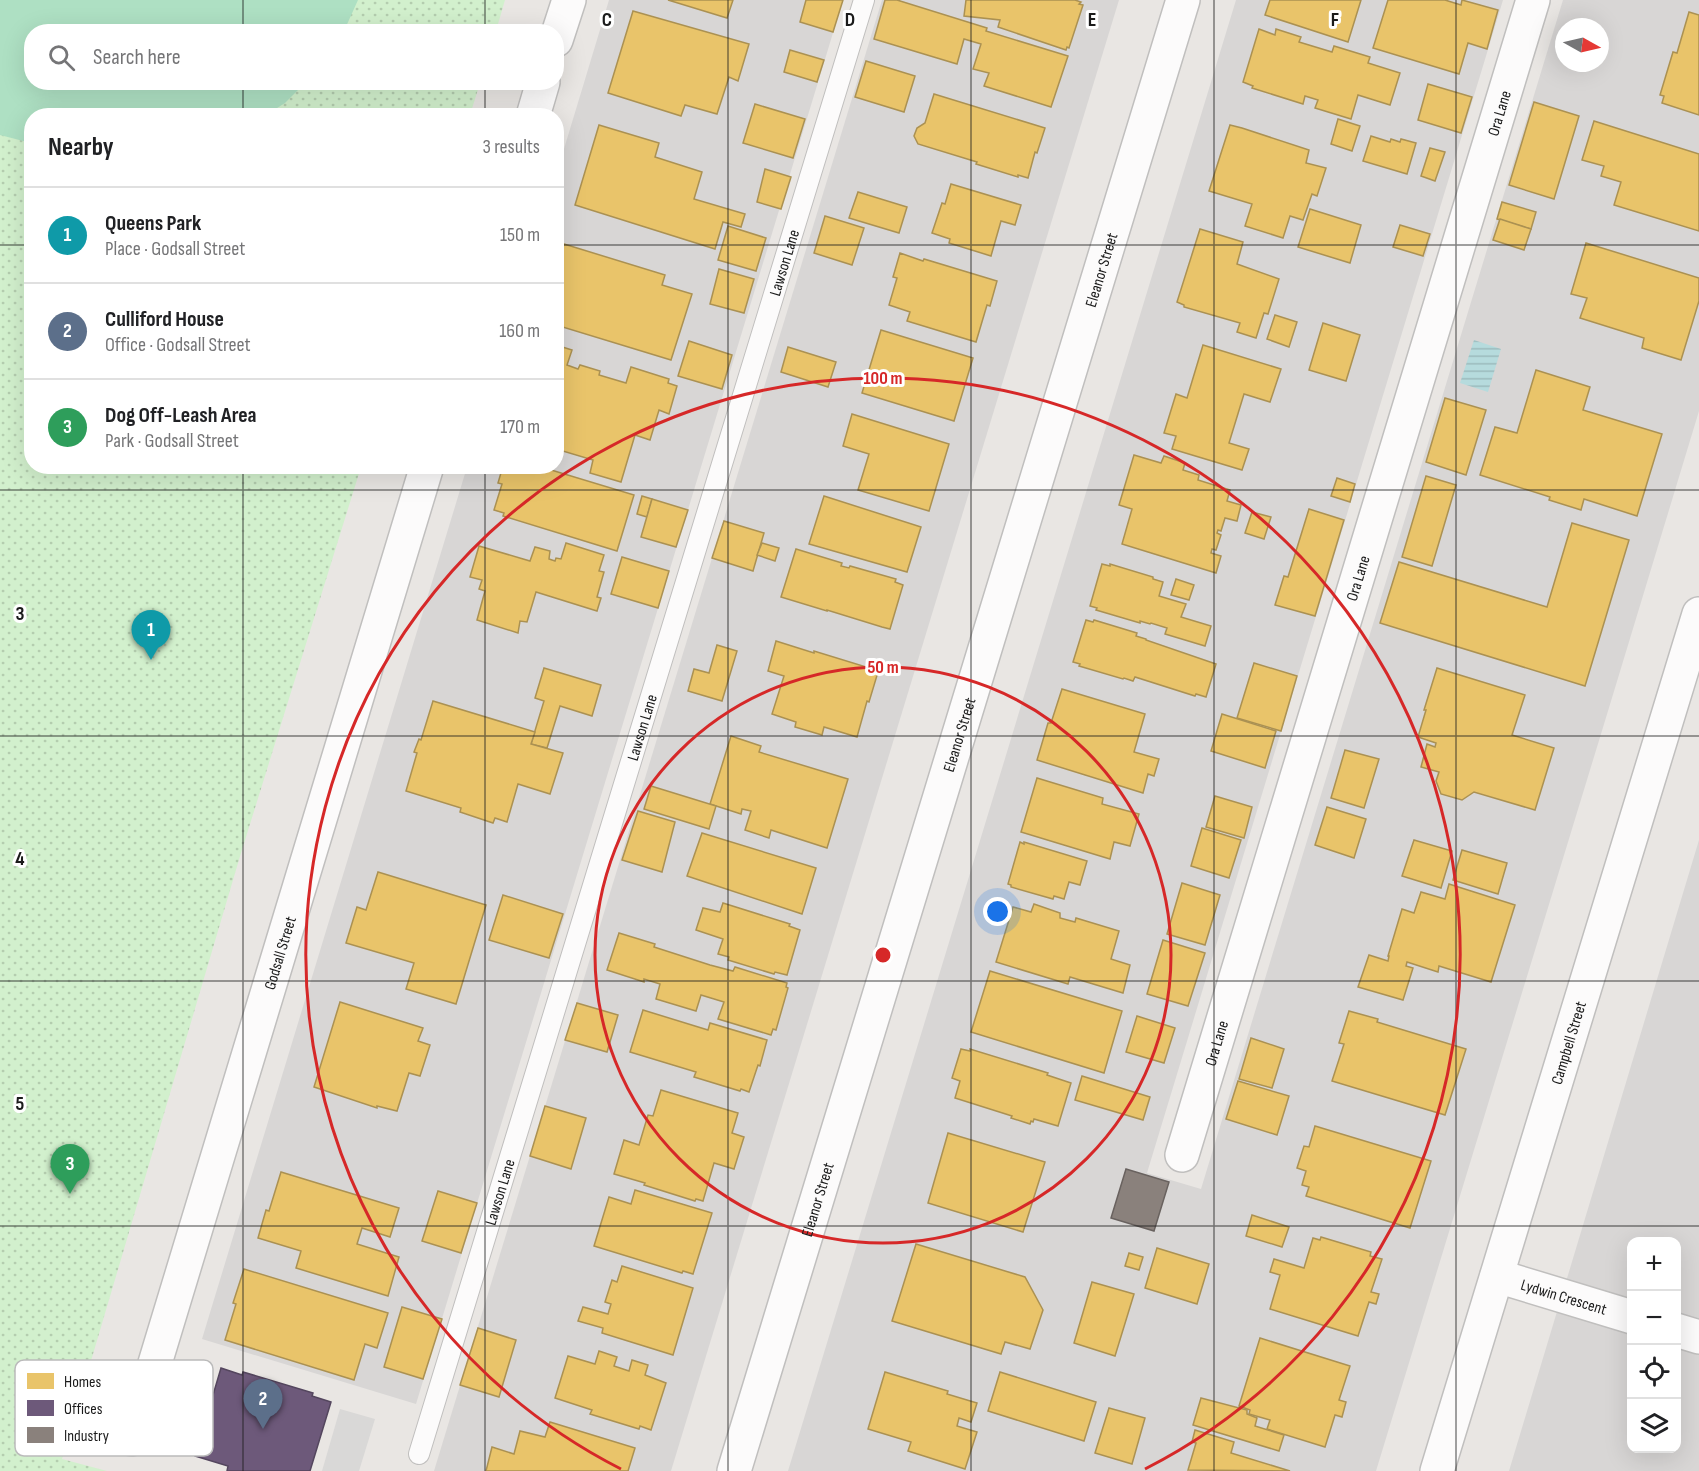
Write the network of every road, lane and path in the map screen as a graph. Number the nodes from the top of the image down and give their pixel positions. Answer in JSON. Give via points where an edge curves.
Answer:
{"nodes":[{"id":1,"x":568,"y":0,"type":"edge"},
{"id":2,"x":864,"y":0,"type":"edge"},
{"id":3,"x":1184,"y":0,"type":"edge"},
{"id":4,"x":1533,"y":0,"type":"edge"},
{"id":5,"x":561,"y":24,"type":"edge"},
{"id":6,"x":541,"y":90,"type":"edge"},
{"id":7,"x":535,"y":108,"type":"edge"},
{"id":8,"x":425,"y":474,"type":"edge"},
{"id":9,"x":1699,"y":614,"type":"edge"},
{"id":10,"x":1182,"y":1155,"type":"dead end"},
{"id":11,"x":1497,"y":1276,"type":"junction"},
{"id":12,"x":1627,"y":1315,"type":"edge"},
{"id":13,"x":1681,"y":1331,"type":"edge"},
{"id":14,"x":1699,"y":1337,"type":"edge"},
{"id":15,"x":156,"y":1360,"type":"edge"},
{"id":16,"x":420,"y":1455,"type":"dead end"},
{"id":17,"x":734,"y":1471,"type":"edge"},
{"id":18,"x":1437,"y":1471,"type":"edge"}],
"edges":[{"from":1,"to":5,"type":"street"},
{"from":2,"to":16,"type":"lane","name":"Lawson Lane"},
{"from":3,"to":17,"type":"street","name":"Eleanor Street"},
{"from":4,"to":10,"type":"street","name":"Ora Lane"},
{"from":6,"to":7,"type":"street"},
{"from":8,"to":15,"type":"street","name":"Godsall Street"},
{"from":9,"to":11,"type":"street","name":"Campbell Street"},
{"from":11,"to":12,"type":"street","name":"Lydwin Crescent"},
{"from":11,"to":18,"type":"street","name":"Campbell Street"},
{"from":13,"to":14,"type":"street"}]}
